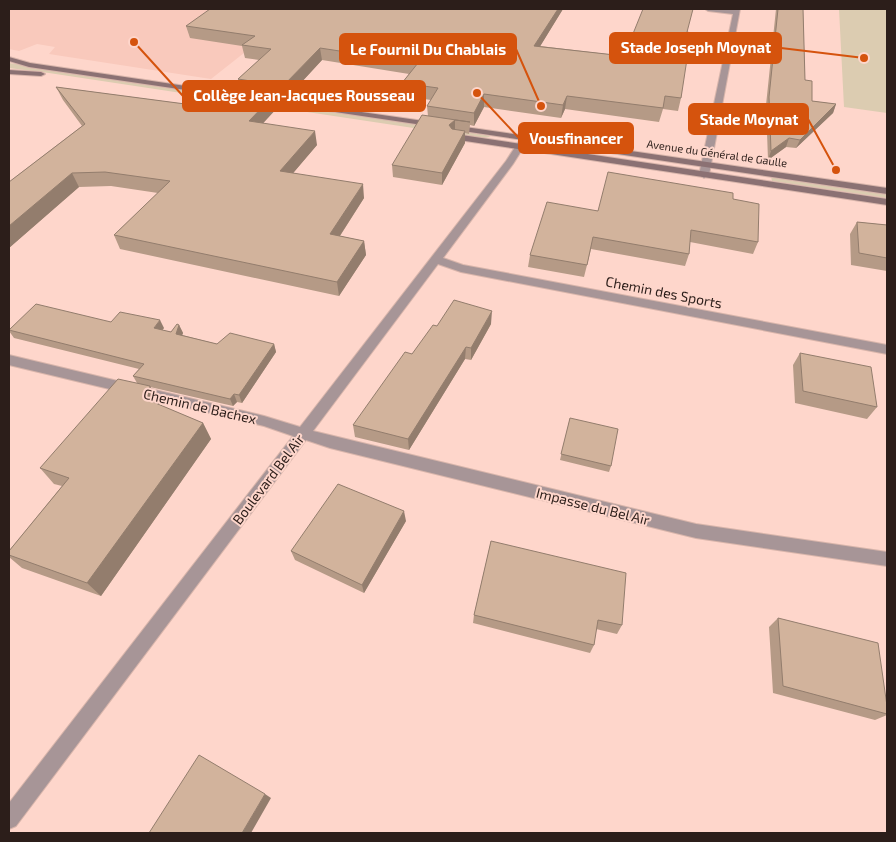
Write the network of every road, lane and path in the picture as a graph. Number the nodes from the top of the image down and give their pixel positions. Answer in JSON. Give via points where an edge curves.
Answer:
{"nodes":[{"id":1,"x":708,"y":9,"type":"edge"},
{"id":2,"x":736,"y":10,"type":"edge"},
{"id":3,"x":9,"y":59,"type":"edge"},
{"id":4,"x":9,"y":72,"type":"edge"},
{"id":5,"x":523,"y":142,"type":"junction"},
{"id":6,"x":707,"y":164,"type":"junction"},
{"id":7,"x":704,"y":175,"type":"junction"},
{"id":8,"x":887,"y":190,"type":"edge"},
{"id":9,"x":887,"y":202,"type":"edge"},
{"id":10,"x":436,"y":260,"type":"junction"},
{"id":11,"x":887,"y":350,"type":"edge"},
{"id":12,"x":9,"y":360,"type":"edge"},
{"id":13,"x":302,"y":433,"type":"junction"},
{"id":14,"x":887,"y":559,"type":"edge"},
{"id":15,"x":9,"y":819,"type":"edge"}],
"edges":[{"from":1,"to":2,"type":"street"},
{"from":2,"to":6,"type":"street"},
{"from":3,"to":5,"type":"main road","name":"Avenue du Général de Gaulle"},
{"from":4,"to":5,"type":"main road","name":"Avenue du Général de Gaulle"},
{"from":5,"to":6,"type":"main road","name":"Avenue du Général de Gaulle"},
{"from":5,"to":7,"type":"main road","name":"Avenue du Général de Gaulle"},
{"from":5,"to":10,"type":"street","name":"Boulevard Bel Air"},
{"from":6,"to":7,"type":"street"},
{"from":6,"to":8,"type":"main road","name":"Avenue du Général de Gaulle"},
{"from":7,"to":9,"type":"main road","name":"Avenue du Général de Gaulle"},
{"from":10,"to":11,"type":"street","name":"Chemin des Sports","via":[[462,268]]},
{"from":10,"to":13,"type":"street","name":"Boulevard Bel Air"},
{"from":12,"to":13,"type":"street","name":"Chemin de Bachex"},
{"from":13,"to":14,"type":"street","name":"Impasse du Bel Air","via":[[696,531]]},
{"from":13,"to":15,"type":"street","name":"Boulevard Bel Air"}]}
